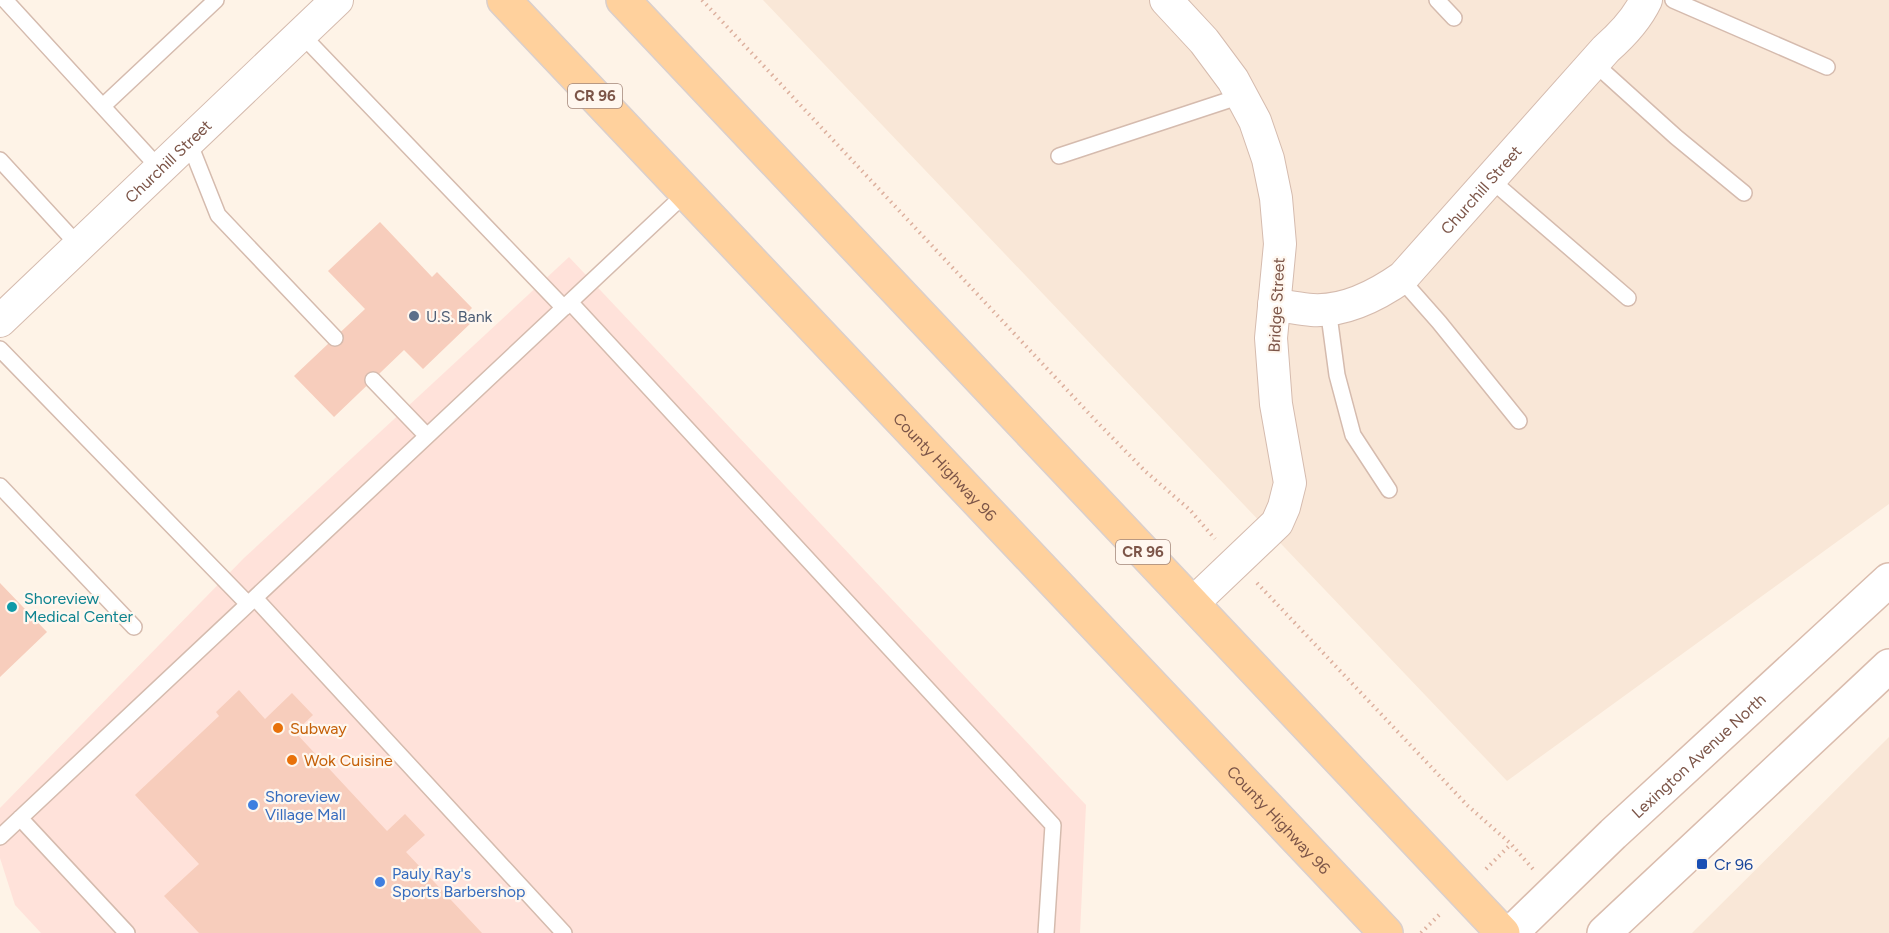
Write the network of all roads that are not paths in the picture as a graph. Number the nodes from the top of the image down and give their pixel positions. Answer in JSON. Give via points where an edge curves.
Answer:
{"nodes":[{"id":1,"x":5,"y":0,"type":"edge"},
{"id":2,"x":216,"y":0,"type":"edge"},
{"id":3,"x":337,"y":0,"type":"edge"},
{"id":4,"x":504,"y":0,"type":"edge"},
{"id":5,"x":623,"y":0,"type":"edge"},
{"id":6,"x":1166,"y":0,"type":"edge"},
{"id":7,"x":1437,"y":0,"type":"edge"},
{"id":8,"x":1646,"y":0,"type":"edge"},
{"id":9,"x":1672,"y":0,"type":"edge"},
{"id":10,"x":1454,"y":18,"type":"dead end"},
{"id":11,"x":301,"y":34,"type":"junction"},
{"id":12,"x":1594,"y":63,"type":"junction"},
{"id":13,"x":1827,"y":67,"type":"dead end"},
{"id":14,"x":1241,"y":96,"type":"junction"},
{"id":15,"x":103,"y":106,"type":"junction"},
{"id":16,"x":189,"y":142,"type":"junction"},
{"id":17,"x":1059,"y":156,"type":"dead end"},
{"id":18,"x":0,"y":160,"type":"edge"},
{"id":19,"x":160,"y":169,"type":"junction"},
{"id":20,"x":1490,"y":179,"type":"junction"},
{"id":21,"x":686,"y":193,"type":"junction"},
{"id":22,"x":1744,"y":193,"type":"dead end"},
{"id":23,"x":80,"y":246,"type":"junction"},
{"id":24,"x":1401,"y":279,"type":"junction"},
{"id":25,"x":1628,"y":298,"type":"dead end"},
{"id":26,"x":1274,"y":304,"type":"junction"},
{"id":27,"x":567,"y":305,"type":"junction"},
{"id":28,"x":1329,"y":308,"type":"junction"},
{"id":29,"x":0,"y":321,"type":"edge"},
{"id":30,"x":335,"y":338,"type":"dead end"},
{"id":31,"x":0,"y":349,"type":"edge"},
{"id":32,"x":373,"y":380,"type":"dead end"},
{"id":33,"x":1519,"y":421,"type":"dead end"},
{"id":34,"x":427,"y":436,"type":"junction"},
{"id":35,"x":0,"y":486,"type":"edge"},
{"id":36,"x":1389,"y":490,"type":"dead end"},
{"id":37,"x":1889,"y":580,"type":"edge"},
{"id":38,"x":251,"y":601,"type":"junction"},
{"id":39,"x":1192,"y":604,"type":"junction"},
{"id":40,"x":134,"y":627,"type":"dead end"},
{"id":41,"x":1889,"y":666,"type":"edge"},
{"id":42,"x":20,"y":818,"type":"junction"},
{"id":43,"x":0,"y":837,"type":"edge"},
{"id":44,"x":127,"y":933,"type":"edge"},
{"id":45,"x":564,"y":933,"type":"edge"},
{"id":46,"x":1046,"y":933,"type":"edge"},
{"id":47,"x":1386,"y":933,"type":"edge"},
{"id":48,"x":1503,"y":933,"type":"edge"},
{"id":49,"x":1511,"y":933,"type":"edge"},
{"id":50,"x":1604,"y":933,"type":"edge"}],
"edges":[{"from":1,"to":15,"type":"lane"},
{"from":2,"to":15,"type":"lane"},
{"from":3,"to":11,"type":"street","name":"Churchill Street"},
{"from":4,"to":21,"type":"main road","name":"County Highway 96","number":"CR 96"},
{"from":5,"to":39,"type":"main road","number":"CR 96"},
{"from":6,"to":14,"type":"street","name":"Bridge Street","via":[[1204,40]]},
{"from":7,"to":10,"type":"lane"},
{"from":8,"to":12,"type":"street","name":"Churchill Street","via":[[1621,36]]},
{"from":9,"to":13,"type":"lane"},
{"from":11,"to":16,"type":"street","name":"Churchill Street"},
{"from":11,"to":27,"type":"lane"},
{"from":12,"to":20,"type":"street","name":"Churchill Street"},
{"from":12,"to":22,"type":"lane"},
{"from":14,"to":17,"type":"lane"},
{"from":14,"to":26,"type":"street","name":"Bridge Street","via":[[1255,121],[1276,198],[1280,244]]},
{"from":15,"to":19,"type":"lane"},
{"from":16,"to":19,"type":"street","name":"Churchill Street"},
{"from":16,"to":30,"type":"lane","via":[[218,215]]},
{"from":18,"to":23,"type":"lane"},
{"from":19,"to":23,"type":"street","name":"Churchill Street"},
{"from":20,"to":24,"type":"street","name":"Churchill Street"},
{"from":20,"to":25,"type":"lane"},
{"from":21,"to":27,"type":"lane"},
{"from":21,"to":47,"type":"main road","name":"County Highway 96","number":"CR 96"},
{"from":23,"to":29,"type":"street","name":"Churchill Street"},
{"from":24,"to":28,"type":"street","name":"Churchill Street","via":[[1376,295]]},
{"from":24,"to":33,"type":"lane"},
{"from":26,"to":28,"type":"street","name":"Churchill Street","via":[[1314,310]]},
{"from":26,"to":39,"type":"street","name":"Bridge Street","via":[[1271,338],[1276,404],[1290,483],[1284,507],[1276,524]]},
{"from":27,"to":34,"type":"lane"},
{"from":27,"to":46,"type":"lane","via":[[1053,825]]},
{"from":28,"to":36,"type":"lane","via":[[1337,375],[1353,435]]},
{"from":31,"to":38,"type":"lane"},
{"from":32,"to":34,"type":"lane"},
{"from":34,"to":38,"type":"lane"},
{"from":35,"to":40,"type":"lane"},
{"from":37,"to":49,"type":"main road","name":"Lexington Avenue North"},
{"from":38,"to":42,"type":"lane"},
{"from":38,"to":45,"type":"lane"},
{"from":39,"to":48,"type":"main road","number":"CR 96"},
{"from":41,"to":50,"type":"main road"},
{"from":42,"to":43,"type":"lane"},
{"from":42,"to":44,"type":"lane"}]}
